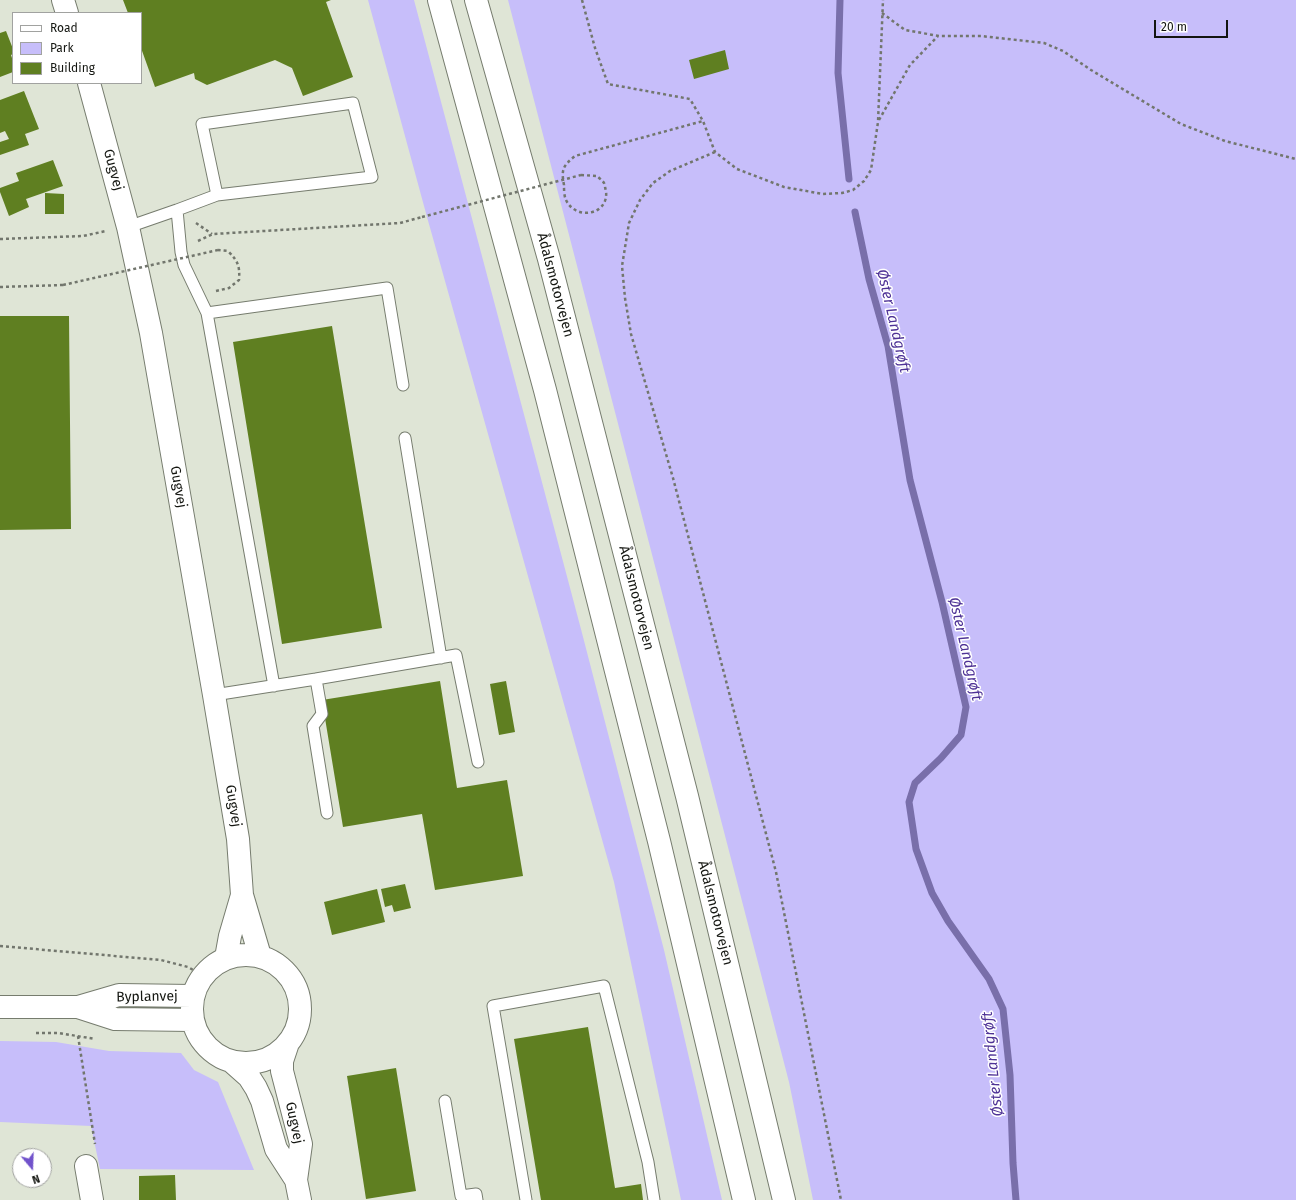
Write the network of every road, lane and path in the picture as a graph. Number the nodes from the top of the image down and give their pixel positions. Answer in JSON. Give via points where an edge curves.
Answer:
{"nodes":[{"id":1,"x":63,"y":0,"type":"edge"},
{"id":2,"x":439,"y":0,"type":"edge"},
{"id":3,"x":476,"y":0,"type":"edge"},
{"id":4,"x":582,"y":0,"type":"edge"},
{"id":5,"x":883,"y":0,"type":"edge"},
{"id":6,"x":68,"y":12,"type":"edge"},
{"id":7,"x":882,"y":13,"type":"junction"},
{"id":8,"x":939,"y":36,"type":"junction"},
{"id":9,"x":89,"y":84,"type":"edge"},
{"id":10,"x":703,"y":121,"type":"junction"},
{"id":11,"x":878,"y":122,"type":"junction"},
{"id":12,"x":714,"y":152,"type":"junction"},
{"id":13,"x":1296,"y":159,"type":"edge"},
{"id":14,"x":217,"y":195,"type":"junction"},
{"id":15,"x":176,"y":210,"type":"junction"},
{"id":16,"x":128,"y":227,"type":"junction"},
{"id":17,"x":0,"y":239,"type":"edge"},
{"id":18,"x":197,"y":244,"type":"dead end"},
{"id":19,"x":196,"y":248,"type":"dead end"},
{"id":20,"x":198,"y":262,"type":"dead end"},
{"id":21,"x":0,"y":287,"type":"edge"},
{"id":22,"x":211,"y":288,"type":"dead end"},
{"id":23,"x":207,"y":313,"type":"junction"},
{"id":24,"x":403,"y":385,"type":"dead end"},
{"id":25,"x":405,"y":438,"type":"dead end"},
{"id":26,"x":440,"y":658,"type":"junction"},
{"id":27,"x":316,"y":678,"type":"junction"},
{"id":28,"x":274,"y":686,"type":"junction"},
{"id":29,"x":214,"y":695,"type":"junction"},
{"id":30,"x":478,"y":762,"type":"dead end"},
{"id":31,"x":327,"y":813,"type":"dead end"},
{"id":32,"x":242,"y":895,"type":"junction"},
{"id":33,"x":0,"y":946,"type":"edge"},
{"id":34,"x":260,"y":956,"type":"junction"},
{"id":35,"x":226,"y":958,"type":"junction"},
{"id":36,"x":202,"y":976,"type":"junction"},
{"id":37,"x":192,"y":996,"type":"junction"},
{"id":38,"x":0,"y":1007,"type":"edge"},
{"id":39,"x":78,"y":1007,"type":"junction"},
{"id":40,"x":192,"y":1020,"type":"junction"},
{"id":41,"x":78,"y":1036,"type":"dead end"},
{"id":42,"x":288,"y":1043,"type":"junction"},
{"id":43,"x":231,"y":1061,"type":"junction"},
{"id":44,"x":445,"y":1101,"type":"dead end"},
{"id":45,"x":91,"y":1157,"type":"joint"},
{"id":46,"x":298,"y":1190,"type":"edge"},
{"id":47,"x":92,"y":1200,"type":"edge"},
{"id":48,"x":477,"y":1200,"type":"edge"},
{"id":49,"x":526,"y":1200,"type":"edge"},
{"id":50,"x":654,"y":1200,"type":"edge"},
{"id":51,"x":744,"y":1200,"type":"edge"},
{"id":52,"x":784,"y":1200,"type":"edge"},
{"id":53,"x":841,"y":1200,"type":"edge"}],
"edges":[{"from":1,"to":6,"type":"main road"},
{"from":2,"to":51,"type":"main road","via":[[562,459],[659,841]]},
{"from":3,"to":52,"type":"main road","name":"Ådalsmotorvejen","via":[[549,259],[687,796]]},
{"from":4,"to":10,"type":"path","via":[[608,84],[690,99]]},
{"from":5,"to":7,"type":"path"},
{"from":7,"to":8,"type":"path","via":[[905,30]]},
{"from":7,"to":11,"type":"path"},
{"from":8,"to":11,"type":"path","via":[[910,65]]},
{"from":8,"to":13,"type":"path","via":[[981,36],[1044,43],[1181,124],[1225,141]]},
{"from":9,"to":16,"type":"main road","name":"Gugvej"},
{"from":10,"to":12,"type":"path"},
{"from":10,"to":18,"type":"path","bridge":true,"via":[[575,156],[565,164],[562,174],[566,200],[574,210],[591,213],[603,206],[606,197],[605,184],[597,176],[581,174],[422,217],[400,223],[213,234],[198,240]]},
{"from":11,"to":12,"type":"path","via":[[871,170],[864,181],[853,190],[842,193],[822,194],[784,187],[737,169]]},
{"from":12,"to":53,"type":"path","via":[[670,171],[653,183],[640,200],[629,223],[622,266],[625,298],[631,334],[673,478],[776,872]]},
{"from":14,"to":14,"type":"lane","via":[[202,124],[353,103],[372,177]]},
{"from":14,"to":15,"type":"lane"},
{"from":15,"to":16,"type":"lane"},
{"from":15,"to":23,"type":"lane","via":[[184,265]]},
{"from":16,"to":17,"type":"path","via":[[83,236]]},
{"from":16,"to":29,"type":"main road","name":"Gugvej","via":[[151,333]]},
{"from":19,"to":20,"type":"path"},
{"from":21,"to":22,"type":"path","bridge":true,"via":[[62,285],[218,250],[228,251],[240,269],[238,280],[229,288],[216,291]]},
{"from":23,"to":24,"type":"lane","via":[[387,288]]},
{"from":23,"to":28,"type":"lane"},
{"from":25,"to":26,"type":"lane"},
{"from":26,"to":27,"type":"lane"},
{"from":26,"to":30,"type":"lane","via":[[456,655]]},
{"from":27,"to":28,"type":"lane"},
{"from":27,"to":31,"type":"lane","via":[[322,714],[313,726]]},
{"from":28,"to":29,"type":"lane"},
{"from":29,"to":32,"type":"main road","name":"Gugvej","via":[[238,839]]},
{"from":32,"to":34,"type":"main road","name":"Gugvej"},
{"from":32,"to":35,"type":"main road","name":"Gugvej"},
{"from":33,"to":36,"type":"path","via":[[161,960],[188,968]]},
{"from":34,"to":35,"type":"main road","via":[[246,954]]},
{"from":34,"to":42,"type":"main road","via":[[274,962],[286,972],[295,985],[300,1015],[296,1030]]},
{"from":35,"to":36,"type":"main road","via":[[215,963]]},
{"from":36,"to":37,"type":"main road"},
{"from":37,"to":39,"type":"main road","name":"Byplanvej","via":[[119,995]]},
{"from":37,"to":40,"type":"main road"},
{"from":38,"to":39,"type":"main road","name":"Byplanvej"},
{"from":39,"to":40,"type":"main road","name":"Byplanvej","via":[[115,1019]]},
{"from":40,"to":43,"type":"main road","via":[[205,1045]]},
{"from":41,"to":45,"type":"path"},
{"from":42,"to":43,"type":"main road","via":[[265,1059],[252,1062]]},
{"from":42,"to":46,"type":"main road","name":"Gugvej","via":[[282,1061],[282,1072],[301,1144]]},
{"from":43,"to":46,"type":"main road","name":"Gugvej","via":[[249,1077],[256,1088],[276,1149]]},
{"from":44,"to":48,"type":"lane","via":[[461,1196],[476,1194]]},
{"from":45,"to":47,"type":"main road"},
{"from":49,"to":50,"type":"lane","via":[[493,1006],[604,986],[648,1162]]}]}
